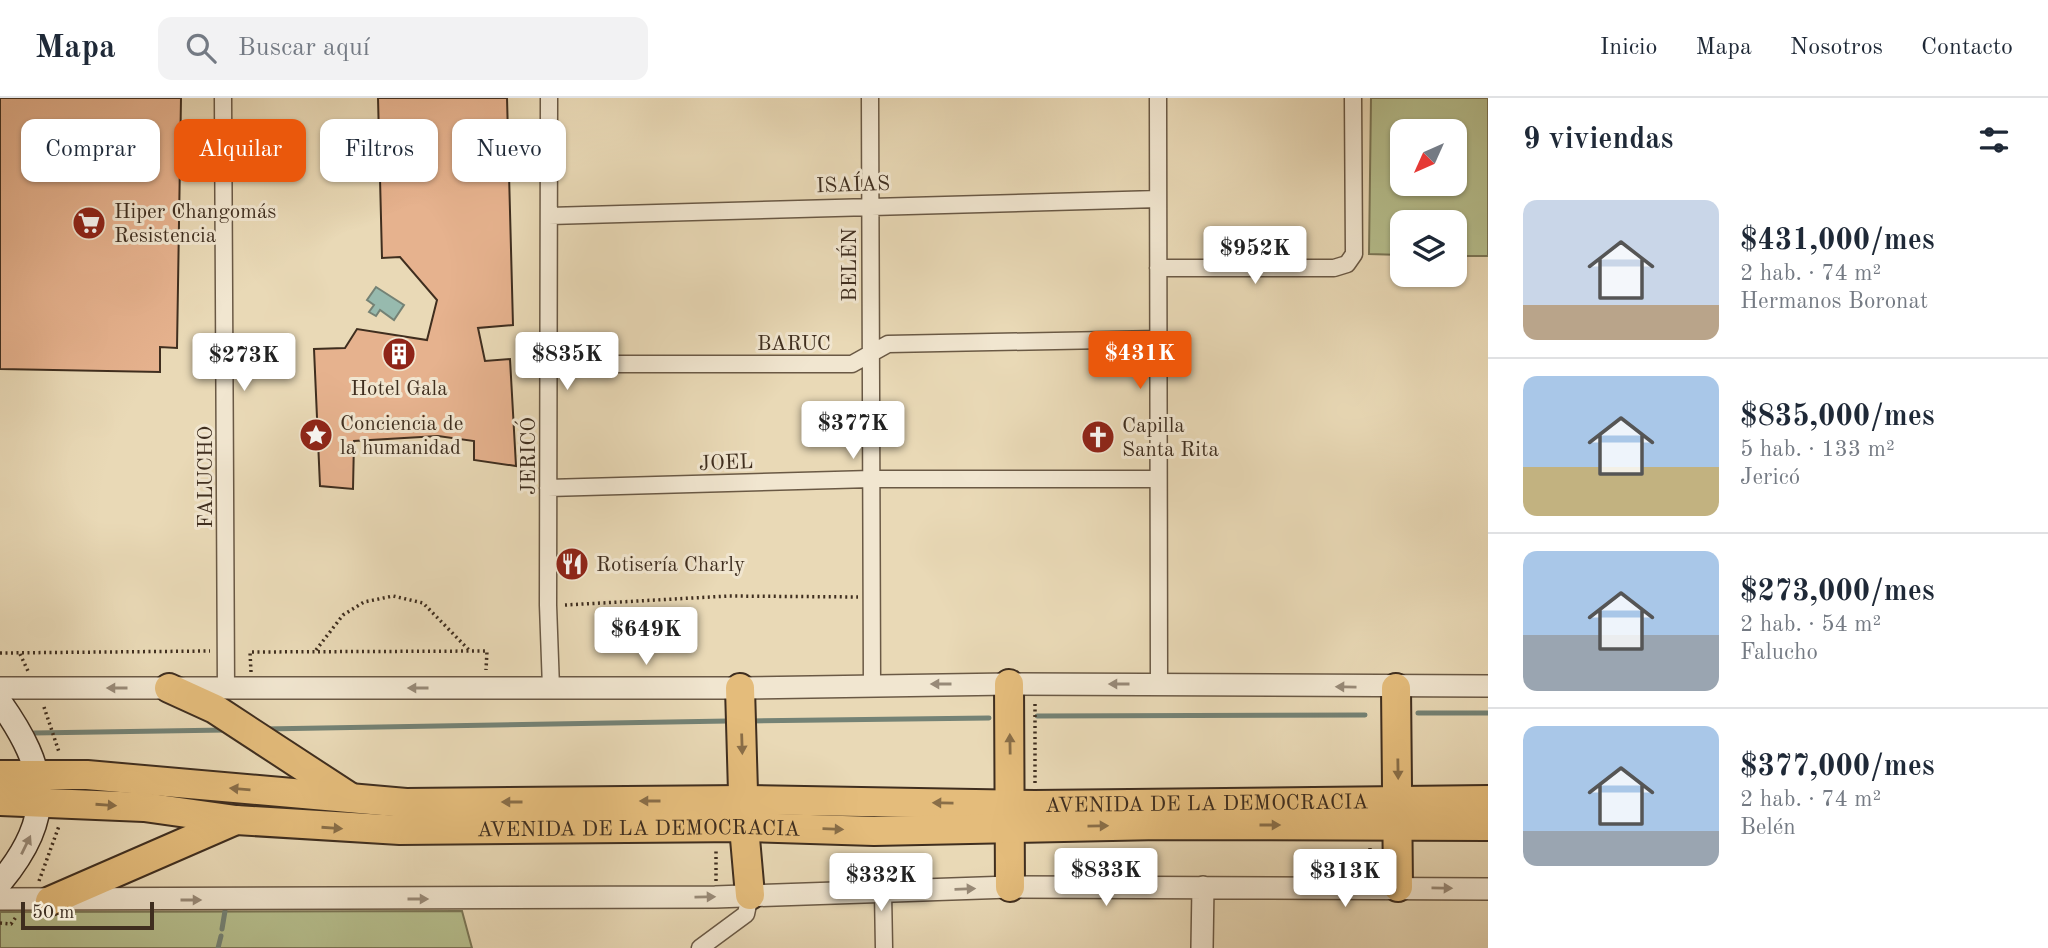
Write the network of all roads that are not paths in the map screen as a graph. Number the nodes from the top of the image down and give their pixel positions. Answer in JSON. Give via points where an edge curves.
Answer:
{"nodes":[{"id":1,"x":223,"y":98,"type":"edge"},
{"id":2,"x":549,"y":98,"type":"edge"},
{"id":3,"x":870,"y":98,"type":"edge"},
{"id":4,"x":1158,"y":98,"type":"edge"},
{"id":5,"x":1353,"y":98,"type":"edge"},
{"id":6,"x":1158,"y":199,"type":"junction"},
{"id":7,"x":870,"y":204,"type":"junction"},
{"id":8,"x":550,"y":216,"type":"junction"},
{"id":9,"x":1158,"y":268,"type":"junction"},
{"id":10,"x":1158,"y":339,"type":"junction"},
{"id":11,"x":870,"y":353,"type":"junction"},
{"id":12,"x":549,"y":364,"type":"junction"},
{"id":13,"x":871,"y":479,"type":"junction"},
{"id":14,"x":1158,"y":479,"type":"junction"},
{"id":15,"x":548,"y":488,"type":"junction"},
{"id":16,"x":1009,"y":684,"type":"junction"},
{"id":17,"x":1159,"y":684,"type":"junction"},
{"id":18,"x":872,"y":685,"type":"junction"},
{"id":19,"x":1488,"y":686,"type":"edge"},
{"id":20,"x":0,"y":688,"type":"edge"},
{"id":21,"x":169,"y":688,"type":"junction"},
{"id":22,"x":226,"y":688,"type":"junction"},
{"id":23,"x":551,"y":688,"type":"junction"},
{"id":24,"x":740,"y":688,"type":"junction"},
{"id":25,"x":1396,"y":688,"type":"junction"},
{"id":26,"x":0,"y":702,"type":"edge"},
{"id":27,"x":0,"y":775,"type":"edge"},
{"id":28,"x":38,"y":787,"type":"junction"},
{"id":29,"x":354,"y":799,"type":"junction"},
{"id":30,"x":1488,"y":800,"type":"edge"},
{"id":31,"x":0,"y":801,"type":"edge"},
{"id":32,"x":744,"y":813,"type":"junction"},
{"id":33,"x":1399,"y":813,"type":"junction"},
{"id":34,"x":1011,"y":816,"type":"junction"},
{"id":35,"x":236,"y":820,"type":"junction"},
{"id":36,"x":1488,"y":825,"type":"edge"},
{"id":37,"x":0,"y":883,"type":"edge"},
{"id":38,"x":1010,"y":887,"type":"junction"},
{"id":39,"x":1203,"y":887,"type":"junction"},
{"id":40,"x":1398,"y":887,"type":"junction"},
{"id":41,"x":1488,"y":889,"type":"edge"},
{"id":42,"x":883,"y":892,"type":"junction"},
{"id":43,"x":750,"y":894,"type":"junction"},
{"id":44,"x":0,"y":900,"type":"edge"},
{"id":45,"x":50,"y":901,"type":"junction"},
{"id":46,"x":700,"y":948,"type":"edge"},
{"id":47,"x":884,"y":948,"type":"edge"},
{"id":48,"x":1202,"y":948,"type":"edge"}],
"edges":[{"from":1,"to":22,"type":"street","name":"FALUCHO"},
{"from":2,"to":8,"type":"street","name":"JERICÓ"},
{"from":3,"to":7,"type":"street","name":"BELÉN"},
{"from":4,"to":6,"type":"street"},
{"from":5,"to":9,"type":"street","via":[[1354,254],[1347,264],[1334,268]]},
{"from":6,"to":7,"type":"street","name":"ISAÍAS"},
{"from":6,"to":9,"type":"street"},
{"from":7,"to":8,"type":"street","name":"ISAÍAS"},
{"from":7,"to":11,"type":"street","name":"BELÉN"},
{"from":8,"to":12,"type":"street","name":"JERICÓ"},
{"from":9,"to":10,"type":"street"},
{"from":10,"to":11,"type":"street","name":"BARUC","via":[[888,344]]},
{"from":10,"to":14,"type":"street"},
{"from":11,"to":12,"type":"street","name":"BARUC","via":[[852,364]]},
{"from":11,"to":13,"type":"street","name":"BELÉN"},
{"from":12,"to":15,"type":"street","name":"JERICÓ"},
{"from":13,"to":14,"type":"street","name":"JOEL"},
{"from":13,"to":15,"type":"street","name":"JOEL"},
{"from":13,"to":18,"type":"street","name":"BELÉN"},
{"from":14,"to":17,"type":"street"},
{"from":15,"to":23,"type":"street","name":"JERICÓ"},
{"from":17,"to":16,"type":"street","one_way":true},
{"from":16,"to":18,"type":"street","one_way":true},
{"from":34,"to":16,"type":"highway","one_way":true},
{"from":25,"to":17,"type":"street","one_way":true},
{"from":18,"to":24,"type":"street"},
{"from":19,"to":25,"type":"street"},
{"from":21,"to":20,"type":"street","one_way":true},
{"from":21,"to":22,"type":"street"},
{"from":21,"to":29,"type":"highway","via":[[215,709]]},
{"from":23,"to":22,"type":"street","one_way":true},
{"from":23,"to":24,"type":"street"},
{"from":24,"to":32,"type":"highway","one_way":true},
{"from":25,"to":33,"type":"highway","one_way":true},
{"from":26,"to":28,"type":"main road","via":[[25,738]]},
{"from":27,"to":28,"type":"highway","name":"AVENIDA DE LA DEMOCRACIA"},
{"from":29,"to":28,"type":"highway","name":"AVENIDA DE LA DEMOCRACIA","one_way":true,"via":[[87,775]]},
{"from":28,"to":31,"type":"highway","name":"AVENIDA DE LA DEMOCRACIA"},
{"from":28,"to":35,"type":"highway","name":"AVENIDA DE LA DEMOCRACIA","one_way":true},
{"from":37,"to":28,"type":"main road","one_way":true,"via":[[24,851],[35,826]]},
{"from":32,"to":29,"type":"highway","name":"AVENIDA DE LA DEMOCRACIA","one_way":true},
{"from":30,"to":33,"type":"highway","name":"AVENIDA DE LA DEMOCRACIA"},
{"from":32,"to":34,"type":"highway","name":"AVENIDA DE LA DEMOCRACIA","via":[[874,831]]},
{"from":35,"to":32,"type":"highway","name":"AVENIDA DE LA DEMOCRACIA","one_way":true,"via":[[400,830]]},
{"from":32,"to":43,"type":"highway"},
{"from":33,"to":34,"type":"highway","name":"AVENIDA DE LA DEMOCRACIA"},
{"from":33,"to":36,"type":"highway","name":"AVENIDA DE LA DEMOCRACIA"},
{"from":33,"to":40,"type":"highway"},
{"from":34,"to":38,"type":"highway"},
{"from":35,"to":45,"type":"highway"},
{"from":38,"to":39,"type":"street"},
{"from":42,"to":38,"type":"street","one_way":true},
{"from":39,"to":40,"type":"street"},
{"from":39,"to":48,"type":"street"},
{"from":40,"to":41,"type":"street","one_way":true},
{"from":42,"to":43,"type":"street"},
{"from":42,"to":47,"type":"street"},
{"from":45,"to":43,"type":"street","one_way":true},
{"from":43,"to":46,"type":"street","via":[[746,914]]},
{"from":44,"to":45,"type":"street"}]}
